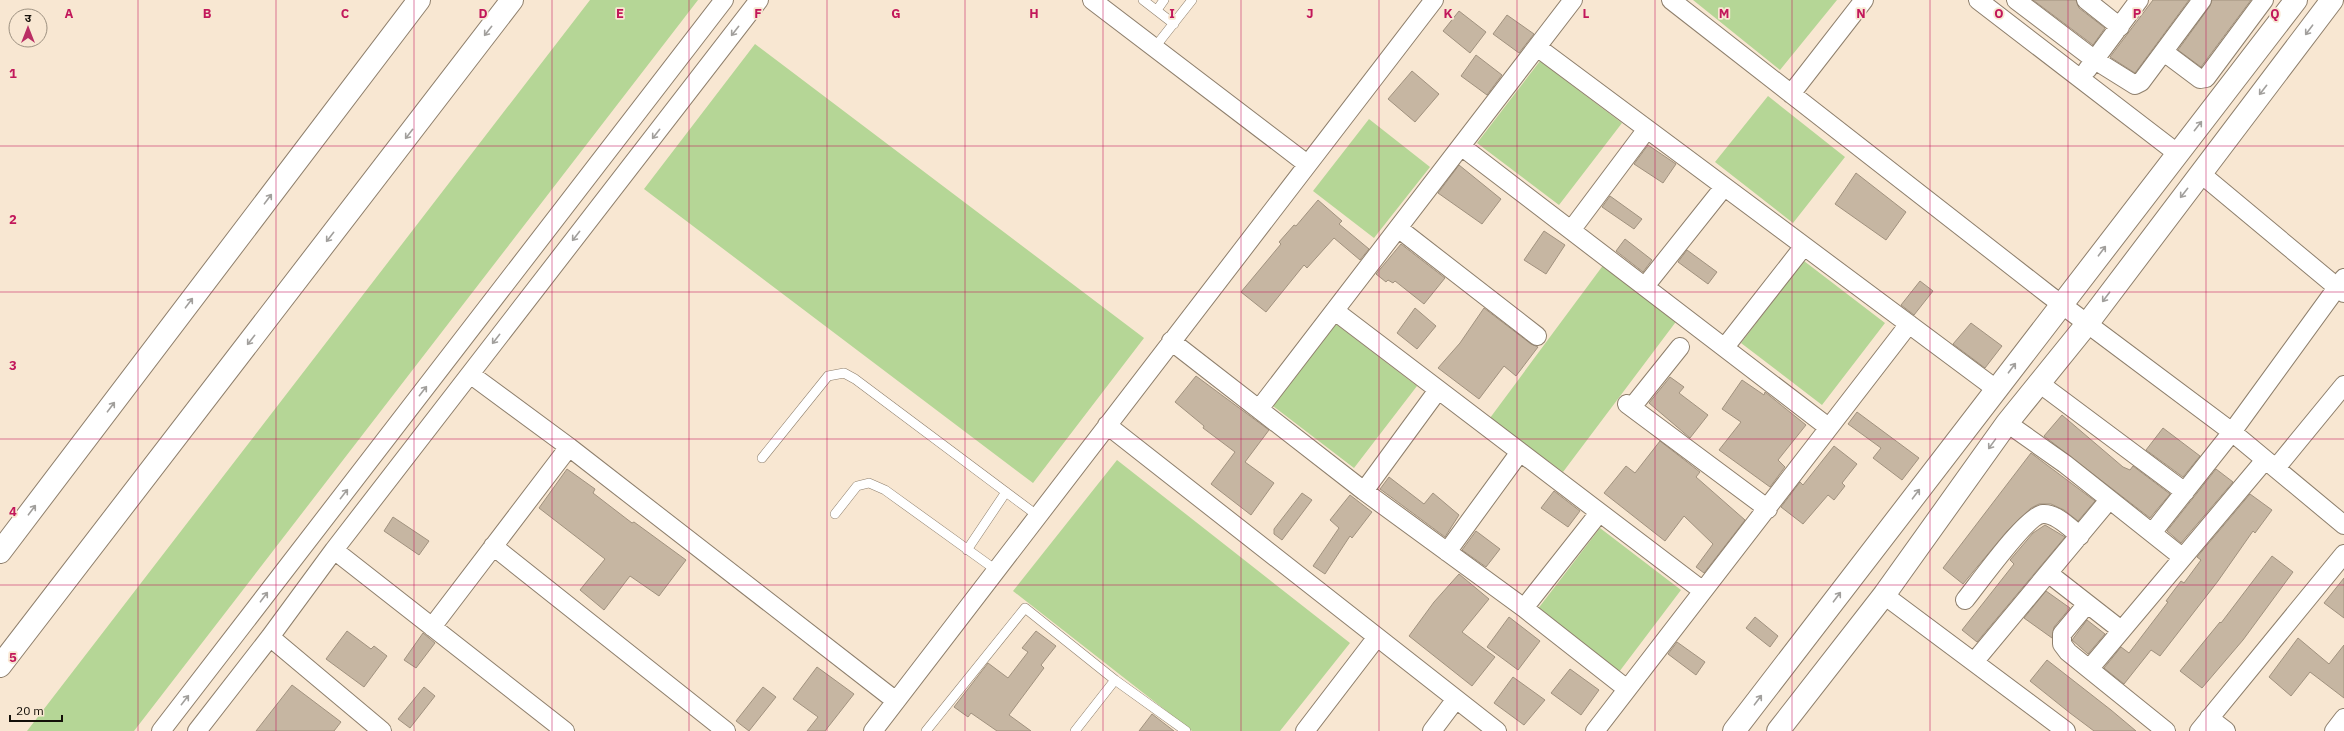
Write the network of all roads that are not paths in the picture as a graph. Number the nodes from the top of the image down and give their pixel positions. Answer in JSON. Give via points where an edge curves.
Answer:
{"nodes":[{"id":1,"x":419,"y":0,"type":"edge"},
{"id":2,"x":512,"y":0,"type":"edge"},
{"id":3,"x":724,"y":0,"type":"edge"},
{"id":4,"x":759,"y":0,"type":"edge"},
{"id":5,"x":1092,"y":0,"type":"edge"},
{"id":6,"x":1143,"y":0,"type":"edge"},
{"id":7,"x":1164,"y":0,"type":"edge"},
{"id":8,"x":1192,"y":0,"type":"edge"},
{"id":9,"x":1434,"y":0,"type":"edge"},
{"id":10,"x":1573,"y":0,"type":"edge"},
{"id":11,"x":1672,"y":0,"type":"edge"},
{"id":12,"x":1864,"y":0,"type":"edge"},
{"id":13,"x":1978,"y":0,"type":"edge"},
{"id":14,"x":2016,"y":0,"type":"edge"},
{"id":15,"x":2086,"y":0,"type":"edge"},
{"id":16,"x":2140,"y":0,"type":"edge"},
{"id":17,"x":2202,"y":0,"type":"edge"},
{"id":18,"x":2264,"y":0,"type":"edge"},
{"id":19,"x":2296,"y":0,"type":"edge"},
{"id":20,"x":2332,"y":0,"type":"edge"},
{"id":21,"x":1156,"y":10,"type":"junction"},
{"id":22,"x":1174,"y":24,"type":"junction"},
{"id":23,"x":2120,"y":26,"type":"junction"},
{"id":24,"x":1156,"y":47,"type":"junction"},
{"id":25,"x":1537,"y":47,"type":"junction"},
{"id":26,"x":2164,"y":52,"type":"junction"},
{"id":27,"x":2095,"y":60,"type":"junction"},
{"id":28,"x":2080,"y":78,"type":"junction"},
{"id":29,"x":1791,"y":94,"type":"junction"},
{"id":30,"x":1647,"y":129,"type":"junction"},
{"id":31,"x":1462,"y":146,"type":"junction"},
{"id":32,"x":2177,"y":153,"type":"junction"},
{"id":33,"x":1307,"y":164,"type":"junction"},
{"id":34,"x":2200,"y":173,"type":"junction"},
{"id":35,"x":1724,"y":187,"type":"junction"},
{"id":36,"x":1398,"y":228,"type":"junction"},
{"id":37,"x":1572,"y":229,"type":"junction"},
{"id":38,"x":1804,"y":246,"type":"junction"},
{"id":39,"x":1646,"y":285,"type":"junction"},
{"id":40,"x":2342,"y":286,"type":"edge"},
{"id":41,"x":2061,"y":305,"type":"junction"},
{"id":42,"x":1335,"y":311,"type":"junction"},
{"id":43,"x":1908,"y":324,"type":"junction"},
{"id":44,"x":2087,"y":324,"type":"junction"},
{"id":45,"x":1537,"y":336,"type":"dead end"},
{"id":46,"x":1171,"y":341,"type":"junction"},
{"id":47,"x":1680,"y":347,"type":"dead end"},
{"id":48,"x":1726,"y":347,"type":"junction"},
{"id":49,"x":470,"y":374,"type":"junction"},
{"id":50,"x":2039,"y":384,"type":"junction"},
{"id":51,"x":2344,"y":385,"type":"edge"},
{"id":52,"x":1996,"y":389,"type":"junction"},
{"id":53,"x":1438,"y":390,"type":"junction"},
{"id":54,"x":1259,"y":409,"type":"junction"},
{"id":55,"x":2007,"y":423,"type":"junction"},
{"id":56,"x":1107,"y":425,"type":"junction"},
{"id":57,"x":1828,"y":427,"type":"junction"},
{"id":58,"x":2232,"y":432,"type":"junction"},
{"id":59,"x":569,"y":447,"type":"junction"},
{"id":60,"x":1520,"y":452,"type":"junction"},
{"id":61,"x":762,"y":458,"type":"dead end"},
{"id":62,"x":2271,"y":464,"type":"junction"},
{"id":63,"x":1364,"y":491,"type":"junction"},
{"id":64,"x":1006,"y":492,"type":"junction"},
{"id":65,"x":2184,"y":492,"type":"junction"},
{"id":66,"x":2109,"y":500,"type":"junction"},
{"id":67,"x":1768,"y":509,"type":"junction"},
{"id":68,"x":1599,"y":513,"type":"junction"},
{"id":69,"x":835,"y":514,"type":"dead end"},
{"id":70,"x":1038,"y":516,"type":"junction"},
{"id":71,"x":2341,"y":516,"type":"edge"},
{"id":72,"x":2152,"y":533,"type":"junction"},
{"id":73,"x":2080,"y":536,"type":"junction"},
{"id":74,"x":493,"y":546,"type":"junction"},
{"id":75,"x":334,"y":550,"type":"junction"},
{"id":76,"x":967,"y":550,"type":"junction"},
{"id":77,"x":0,"y":552,"type":"edge"},
{"id":78,"x":1447,"y":552,"type":"junction"},
{"id":79,"x":2344,"y":554,"type":"edge"},
{"id":80,"x":2182,"y":557,"type":"junction"},
{"id":81,"x":996,"y":570,"type":"junction"},
{"id":82,"x":2048,"y":574,"type":"junction"},
{"id":83,"x":1703,"y":591,"type":"junction"},
{"id":84,"x":1884,"y":595,"type":"junction"},
{"id":85,"x":1965,"y":600,"type":"dead end"},
{"id":86,"x":2087,"y":604,"type":"junction"},
{"id":87,"x":1524,"y":608,"type":"junction"},
{"id":88,"x":432,"y":627,"type":"junction"},
{"id":89,"x":2121,"y":630,"type":"junction"},
{"id":90,"x":270,"y":637,"type":"junction"},
{"id":91,"x":1378,"y":637,"type":"junction"},
{"id":92,"x":1974,"y":662,"type":"junction"},
{"id":93,"x":0,"y":666,"type":"edge"},
{"id":94,"x":2090,"y":668,"type":"junction"},
{"id":95,"x":1115,"y":680,"type":"junction"},
{"id":96,"x":1628,"y":689,"type":"junction"},
{"id":97,"x":1456,"y":699,"type":"junction"},
{"id":98,"x":896,"y":701,"type":"junction"},
{"id":99,"x":2344,"y":718,"type":"edge"},
{"id":100,"x":2204,"y":724,"type":"edge"},
{"id":101,"x":720,"y":729,"type":"edge"},
{"id":102,"x":161,"y":731,"type":"edge"},
{"id":103,"x":197,"y":731,"type":"edge"},
{"id":104,"x":382,"y":731,"type":"edge"},
{"id":105,"x":565,"y":731,"type":"edge"},
{"id":106,"x":873,"y":731,"type":"edge"},
{"id":107,"x":926,"y":731,"type":"edge"},
{"id":108,"x":1075,"y":731,"type":"edge"},
{"id":109,"x":1186,"y":731,"type":"edge"},
{"id":110,"x":1305,"y":731,"type":"edge"},
{"id":111,"x":1432,"y":731,"type":"edge"},
{"id":112,"x":1497,"y":731,"type":"edge"},
{"id":113,"x":1595,"y":731,"type":"edge"},
{"id":114,"x":1734,"y":731,"type":"edge"},
{"id":115,"x":1778,"y":731,"type":"edge"},
{"id":116,"x":2066,"y":731,"type":"edge"},
{"id":117,"x":2166,"y":731,"type":"edge"},
{"id":118,"x":2226,"y":731,"type":"edge"},
{"id":119,"x":2334,"y":731,"type":"edge"}],
"edges":[{"from":77,"to":1,"type":"street","one_way":true},
{"from":2,"to":93,"type":"street","one_way":true},
{"from":102,"to":3,"type":"street","one_way":true},
{"from":4,"to":49,"type":"street","one_way":true},
{"from":5,"to":24,"type":"street"},
{"from":6,"to":21,"type":"lane"},
{"from":7,"to":21,"type":"lane"},
{"from":8,"to":22,"type":"lane"},
{"from":9,"to":33,"type":"street"},
{"from":10,"to":25,"type":"street"},
{"from":11,"to":29,"type":"street"},
{"from":12,"to":29,"type":"street"},
{"from":13,"to":28,"type":"street"},
{"from":14,"to":27,"type":"street"},
{"from":15,"to":23,"type":"street"},
{"from":16,"to":23,"type":"street"},
{"from":17,"to":26,"type":"street"},
{"from":18,"to":26,"type":"street","via":[[2206,78],[2200,79]]},
{"from":32,"to":19,"type":"street","one_way":true},
{"from":20,"to":34,"type":"street","one_way":true},
{"from":21,"to":22,"type":"lane"},
{"from":22,"to":24,"type":"lane"},
{"from":23,"to":27,"type":"street"},
{"from":24,"to":33,"type":"street"},
{"from":25,"to":30,"type":"street"},
{"from":25,"to":31,"type":"street"},
{"from":26,"to":27,"type":"street","via":[[2141,82],[2135,85]]},
{"from":27,"to":28,"type":"street"},
{"from":28,"to":32,"type":"street"},
{"from":29,"to":41,"type":"street"},
{"from":30,"to":35,"type":"street"},
{"from":30,"to":37,"type":"street"},
{"from":31,"to":36,"type":"street"},
{"from":31,"to":37,"type":"street"},
{"from":41,"to":32,"type":"street","one_way":true},
{"from":33,"to":46,"type":"street"},
{"from":34,"to":40,"type":"street"},
{"from":34,"to":44,"type":"street","one_way":true},
{"from":35,"to":38,"type":"street"},
{"from":35,"to":39,"type":"street"},
{"from":36,"to":42,"type":"street"},
{"from":36,"to":45,"type":"street"},
{"from":37,"to":39,"type":"street"},
{"from":38,"to":43,"type":"street"},
{"from":38,"to":48,"type":"street"},
{"from":39,"to":48,"type":"street"},
{"from":40,"to":58,"type":"street"},
{"from":41,"to":44,"type":"street"},
{"from":52,"to":41,"type":"street","one_way":true},
{"from":42,"to":53,"type":"street"},
{"from":42,"to":54,"type":"street"},
{"from":43,"to":52,"type":"street"},
{"from":43,"to":57,"type":"street"},
{"from":44,"to":50,"type":"street"},
{"from":44,"to":58,"type":"street"},
{"from":46,"to":54,"type":"street"},
{"from":46,"to":56,"type":"street"},
{"from":47,"to":67,"type":"street","via":[[1630,406]]},
{"from":48,"to":57,"type":"street"},
{"from":49,"to":59,"type":"street"},
{"from":49,"to":75,"type":"street"},
{"from":50,"to":55,"type":"street"},
{"from":50,"to":65,"type":"street"},
{"from":51,"to":62,"type":"street"},
{"from":114,"to":52,"type":"street","one_way":true},
{"from":53,"to":60,"type":"street"},
{"from":53,"to":63,"type":"street"},
{"from":54,"to":63,"type":"street"},
{"from":55,"to":66,"type":"street","via":[[2065,464]]},
{"from":55,"to":84,"type":"street","one_way":true},
{"from":56,"to":70,"type":"street"},
{"from":56,"to":91,"type":"street"},
{"from":57,"to":67,"type":"street"},
{"from":58,"to":62,"type":"street"},
{"from":58,"to":65,"type":"street"},
{"from":59,"to":74,"type":"street"},
{"from":59,"to":98,"type":"street"},
{"from":60,"to":68,"type":"street"},
{"from":60,"to":78,"type":"street"},
{"from":61,"to":64,"type":"lane","via":[[828,376],[844,373],[855,378]]},
{"from":62,"to":71,"type":"street"},
{"from":62,"to":80,"type":"street"},
{"from":63,"to":78,"type":"street"},
{"from":64,"to":70,"type":"lane"},
{"from":64,"to":76,"type":"lane"},
{"from":65,"to":72,"type":"street"},
{"from":66,"to":72,"type":"street"},
{"from":66,"to":73,"type":"street"},
{"from":67,"to":83,"type":"street"},
{"from":68,"to":83,"type":"street"},
{"from":68,"to":87,"type":"street"},
{"from":69,"to":76,"type":"lane","via":[[857,486],[869,482],[885,490]]},
{"from":70,"to":81,"type":"street"},
{"from":72,"to":80,"type":"street"},
{"from":73,"to":82,"type":"street"},
{"from":73,"to":85,"type":"street","via":[[2054,516],[2038,515],[2024,526]]},
{"from":74,"to":88,"type":"street"},
{"from":74,"to":101,"type":"street"},
{"from":75,"to":88,"type":"street"},
{"from":75,"to":90,"type":"street"},
{"from":76,"to":81,"type":"lane"},
{"from":78,"to":87,"type":"street"},
{"from":79,"to":100,"type":"street"},
{"from":80,"to":89,"type":"street"},
{"from":81,"to":98,"type":"street"},
{"from":82,"to":86,"type":"street"},
{"from":82,"to":92,"type":"street"},
{"from":83,"to":96,"type":"street"},
{"from":84,"to":92,"type":"street"},
{"from":84,"to":115,"type":"street"},
{"from":86,"to":89,"type":"street"},
{"from":86,"to":94,"type":"street","via":[[2062,634],[2062,644],[2068,652]]},
{"from":87,"to":96,"type":"street"},
{"from":88,"to":105,"type":"street"},
{"from":89,"to":94,"type":"street"},
{"from":90,"to":103,"type":"street"},
{"from":90,"to":104,"type":"street"},
{"from":91,"to":97,"type":"street"},
{"from":91,"to":110,"type":"street"},
{"from":92,"to":116,"type":"street"},
{"from":94,"to":117,"type":"street"},
{"from":95,"to":107,"type":"lane","via":[[1025,608]]},
{"from":95,"to":108,"type":"lane"},
{"from":95,"to":109,"type":"lane"},
{"from":96,"to":113,"type":"street"},
{"from":97,"to":111,"type":"street"},
{"from":97,"to":112,"type":"street"},
{"from":98,"to":106,"type":"street"},
{"from":99,"to":119,"type":"street"},
{"from":100,"to":118,"type":"street"}]}
